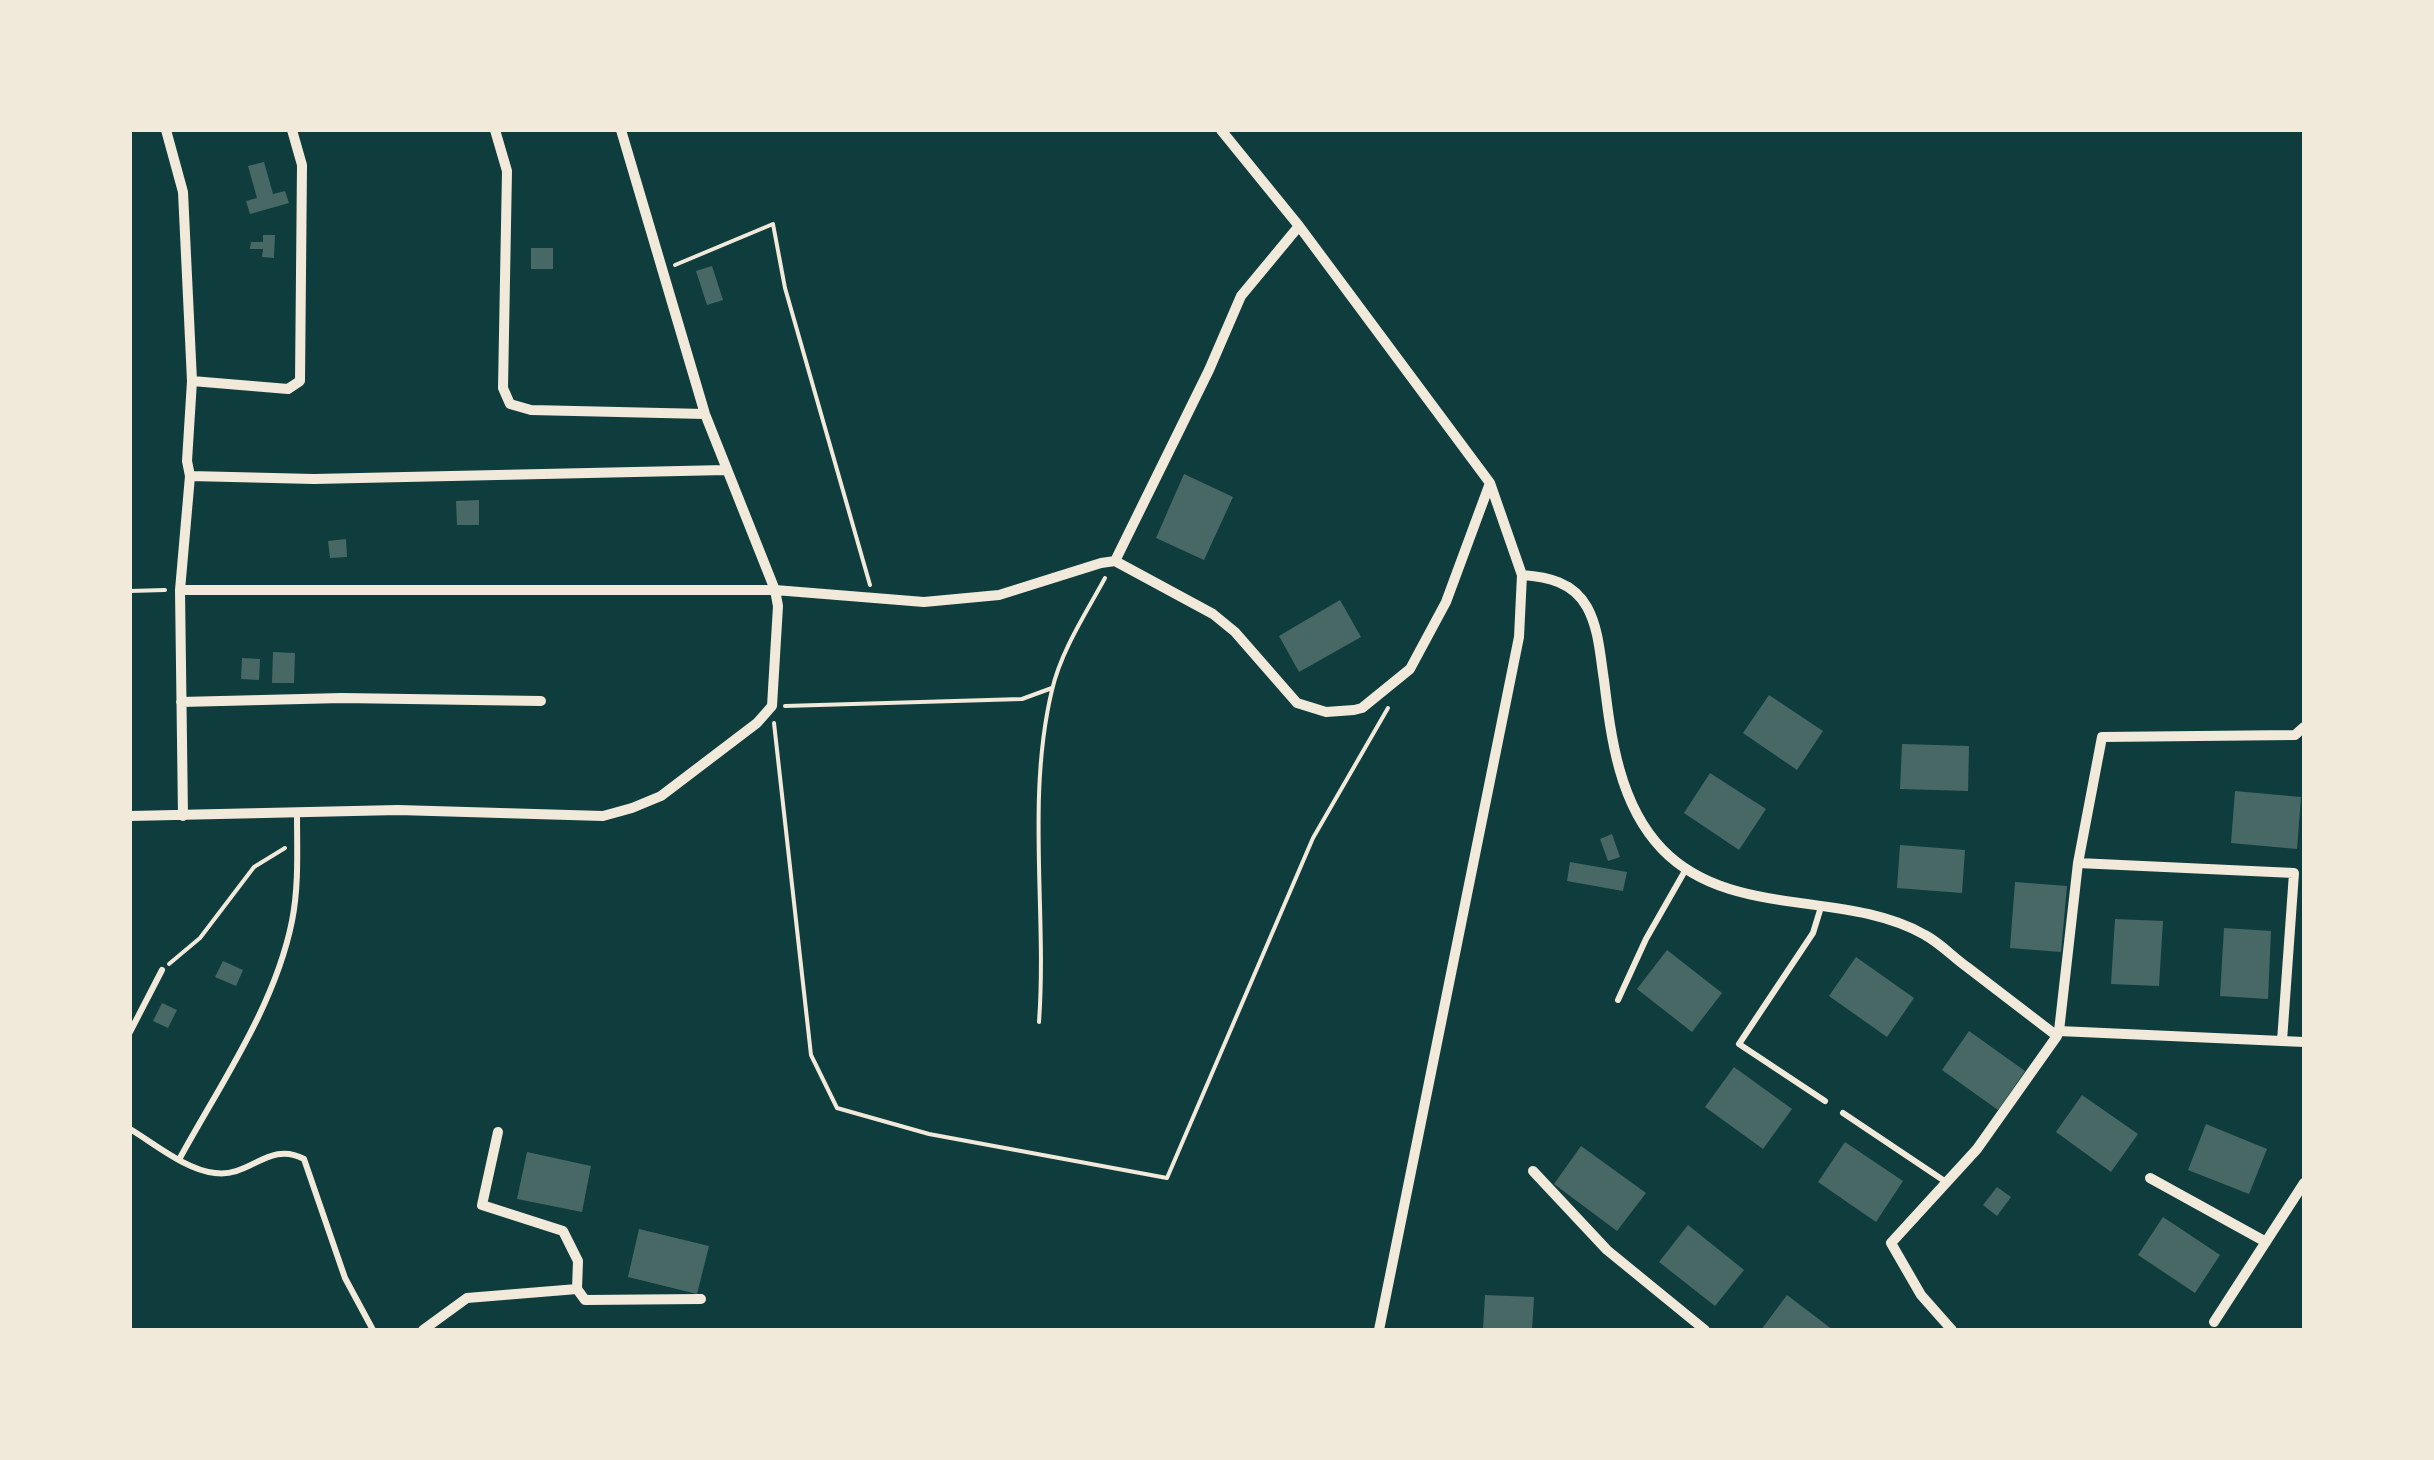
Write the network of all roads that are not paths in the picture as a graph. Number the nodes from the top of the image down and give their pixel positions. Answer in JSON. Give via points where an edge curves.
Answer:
{"nodes":[{"id":1,"x":166,"y":130,"type":"edge"},
{"id":2,"x":292,"y":130,"type":"edge"},
{"id":3,"x":494,"y":130,"type":"edge"},
{"id":4,"x":620,"y":130,"type":"edge"},
{"id":5,"x":1221,"y":130,"type":"edge"},
{"id":6,"x":1299,"y":226,"type":"junction"},
{"id":7,"x":192,"y":381,"type":"junction"},
{"id":8,"x":704,"y":414,"type":"junction"},
{"id":9,"x":726,"y":470,"type":"junction"},
{"id":10,"x":190,"y":476,"type":"junction"},
{"id":11,"x":1490,"y":483,"type":"junction"},
{"id":12,"x":1115,"y":561,"type":"junction"},
{"id":13,"x":1522,"y":575,"type":"junction"},
{"id":14,"x":180,"y":590,"type":"junction"},
{"id":15,"x":775,"y":590,"type":"junction"},
{"id":16,"x":542,"y":701,"type":"dead end"},
{"id":17,"x":181,"y":702,"type":"junction"},
{"id":18,"x":2304,"y":727,"type":"edge"},
{"id":19,"x":297,"y":813,"type":"junction"},
{"id":20,"x":130,"y":816,"type":"edge"},
{"id":21,"x":183,"y":816,"type":"junction"},
{"id":22,"x":2078,"y":863,"type":"junction"},
{"id":23,"x":1686,"y":869,"type":"junction"},
{"id":24,"x":1821,"y":906,"type":"junction"},
{"id":25,"x":162,"y":970,"type":"road end"},
{"id":26,"x":1618,"y":1000,"type":"dead end"},
{"id":27,"x":130,"y":1032,"type":"edge"},
{"id":28,"x":2058,"y":1034,"type":"junction"},
{"id":29,"x":2282,"y":1041,"type":"junction"},
{"id":30,"x":2304,"y":1042,"type":"edge"},
{"id":31,"x":1825,"y":1100,"type":"dead end"},
{"id":32,"x":1843,"y":1113,"type":"dead end"},
{"id":33,"x":130,"y":1129,"type":"edge"},
{"id":34,"x":498,"y":1132,"type":"dead end"},
{"id":35,"x":180,"y":1158,"type":"junction"},
{"id":36,"x":1532,"y":1170,"type":"dead end"},
{"id":37,"x":2150,"y":1178,"type":"dead end"},
{"id":38,"x":1946,"y":1182,"type":"junction"},
{"id":39,"x":2304,"y":1183,"type":"edge"},
{"id":40,"x":2266,"y":1242,"type":"junction"},
{"id":41,"x":576,"y":1289,"type":"junction"},
{"id":42,"x":701,"y":1299,"type":"dead end"},
{"id":43,"x":2214,"y":1322,"type":"dead end"},
{"id":44,"x":372,"y":1330,"type":"edge"},
{"id":45,"x":423,"y":1330,"type":"edge"},
{"id":46,"x":1378,"y":1330,"type":"edge"},
{"id":47,"x":1704,"y":1330,"type":"edge"},
{"id":48,"x":1952,"y":1330,"type":"edge"}],
"edges":[{"from":1,"to":7,"type":"street","via":[[183,192]]},
{"from":2,"to":7,"type":"street","via":[[302,164],[300,381],[288,389]]},
{"from":3,"to":8,"type":"street","via":[[507,171],[502,388],[510,404]]},
{"from":4,"to":8,"type":"street"},
{"from":5,"to":6,"type":"street"},
{"from":6,"to":11,"type":"street"},
{"from":6,"to":12,"type":"street","via":[[1241,296]]},
{"from":7,"to":10,"type":"street"},
{"from":8,"to":9,"type":"street"},
{"from":9,"to":10,"type":"street"},
{"from":9,"to":15,"type":"street"},
{"from":10,"to":14,"type":"street"},
{"from":11,"to":12,"type":"street","via":[[1446,602],[1410,669],[1354,710],[1326,712],[1297,703],[1213,614]]},
{"from":11,"to":13,"type":"street"},
{"from":12,"to":15,"type":"street","via":[[999,595],[924,602]]},
{"from":13,"to":23,"type":"street","via":[[1561,582],[1586,605],[1630,797],[1662,849]]},
{"from":13,"to":46,"type":"street","via":[[1519,636]]},
{"from":14,"to":15,"type":"street"},
{"from":14,"to":17,"type":"street"},
{"from":15,"to":19,"type":"street","via":[[772,706],[662,796],[603,816]]},
{"from":16,"to":17,"type":"street"},
{"from":17,"to":21,"type":"street"},
{"from":18,"to":22,"type":"street","via":[[2296,735],[2102,737]]},
{"from":19,"to":21,"type":"street"},
{"from":19,"to":35,"type":"lane","via":[[296,897],[278,971]]},
{"from":20,"to":21,"type":"street"},
{"from":22,"to":28,"type":"street"},
{"from":22,"to":29,"type":"street","via":[[2294,873]]},
{"from":23,"to":24,"type":"street","via":[[1711,882]]},
{"from":23,"to":26,"type":"lane"},
{"from":24,"to":28,"type":"street","via":[[1860,910],[1924,934]]},
{"from":24,"to":31,"type":"lane","via":[[1813,933],[1739,1044]]},
{"from":25,"to":27,"type":"lane"},
{"from":28,"to":29,"type":"street"},
{"from":28,"to":38,"type":"street"},
{"from":29,"to":30,"type":"street"},
{"from":32,"to":38,"type":"lane"},
{"from":33,"to":35,"type":"lane"},
{"from":34,"to":41,"type":"street","via":[[482,1205],[563,1231],[578,1261]]},
{"from":35,"to":44,"type":"lane","via":[[224,1174],[275,1152],[304,1158],[345,1278]]},
{"from":36,"to":47,"type":"street","via":[[1606,1250]]},
{"from":37,"to":40,"type":"street"},
{"from":38,"to":48,"type":"street","via":[[1891,1243],[1921,1296]]},
{"from":39,"to":40,"type":"street"},
{"from":40,"to":43,"type":"street"},
{"from":41,"to":42,"type":"street","via":[[586,1300]]},
{"from":41,"to":45,"type":"street","via":[[466,1298]]}]}
